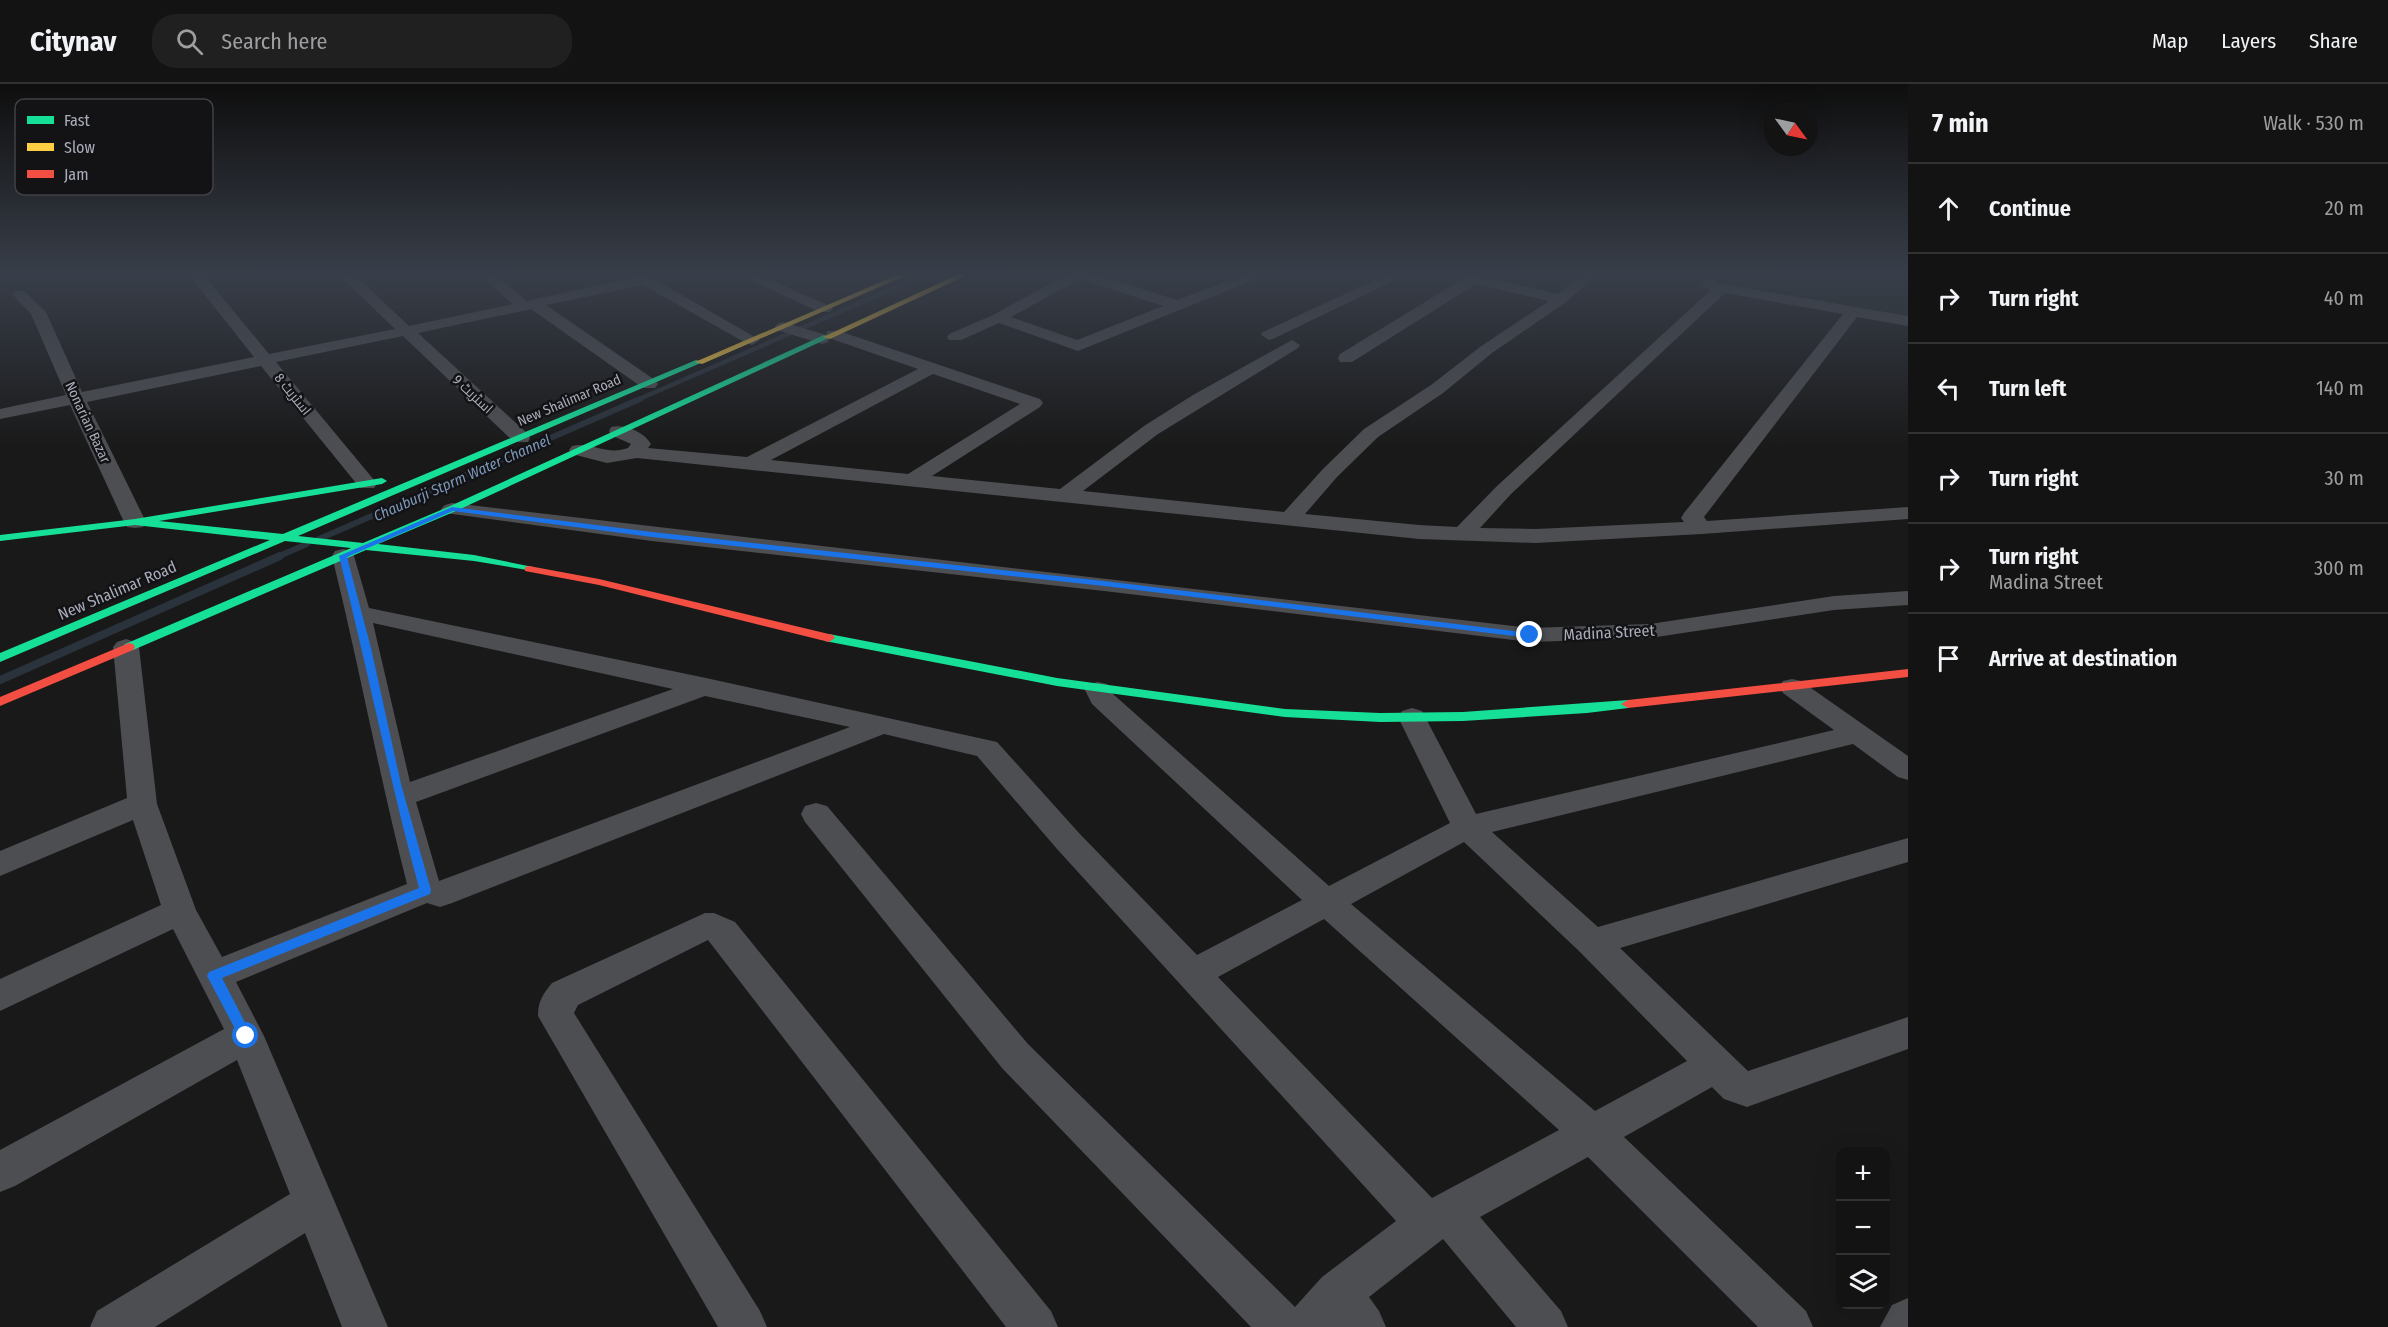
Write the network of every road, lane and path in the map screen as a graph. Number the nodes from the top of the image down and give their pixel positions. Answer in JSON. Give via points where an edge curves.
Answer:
{"nodes":[{"id":1,"x":48,"y":333,"type":"edge"},
{"id":2,"x":243,"y":333,"type":"edge"},
{"id":3,"x":396,"y":333,"type":"edge"},
{"id":4,"x":408,"y":333,"type":"edge"},
{"id":5,"x":572,"y":333,"type":"edge"},
{"id":6,"x":739,"y":333,"type":"edge"},
{"id":7,"x":772,"y":333,"type":"edge"},
{"id":8,"x":809,"y":333,"type":"edge"},
{"id":9,"x":830,"y":333,"type":"edge"},
{"id":10,"x":964,"y":333,"type":"edge"},
{"id":11,"x":1041,"y":333,"type":"edge"},
{"id":12,"x":1107,"y":333,"type":"edge"},
{"id":13,"x":1273,"y":333,"type":"edge"},
{"id":14,"x":1386,"y":333,"type":"edge"},
{"id":15,"x":1513,"y":333,"type":"edge"},
{"id":16,"x":1663,"y":333,"type":"edge"},
{"id":17,"x":1837,"y":333,"type":"edge"},
{"id":18,"x":1269,"y":335,"type":"dead end"},
{"id":19,"x":823,"y":336,"type":"junction"},
{"id":20,"x":955,"y":337,"type":"dead end"},
{"id":21,"x":752,"y":340,"type":"junction"},
{"id":22,"x":1292,"y":345,"type":"dead end"},
{"id":23,"x":1346,"y":358,"type":"dead end"},
{"id":24,"x":265,"y":360,"type":"junction"},
{"id":25,"x":934,"y":367,"type":"junction"},
{"id":26,"x":649,"y":384,"type":"junction"},
{"id":27,"x":76,"y":398,"type":"junction"},
{"id":28,"x":0,"y":414,"type":"edge"},
{"id":29,"x":618,"y":431,"type":"junction"},
{"id":30,"x":521,"y":438,"type":"junction"},
{"id":31,"x":579,"y":450,"type":"junction"},
{"id":32,"x":635,"y":452,"type":"junction"},
{"id":33,"x":751,"y":463,"type":"junction"},
{"id":34,"x":446,"y":470,"type":"junction"},
{"id":35,"x":912,"y":480,"type":"junction"},
{"id":36,"x":367,"y":484,"type":"junction"},
{"id":37,"x":1064,"y":496,"type":"junction"},
{"id":38,"x":452,"y":509,"type":"junction"},
{"id":39,"x":1908,"y":513,"type":"edge"},
{"id":40,"x":1289,"y":519,"type":"junction"},
{"id":41,"x":135,"y":522,"type":"junction"},
{"id":42,"x":1702,"y":528,"type":"junction"},
{"id":43,"x":1462,"y":534,"type":"junction"},
{"id":44,"x":0,"y":538,"type":"edge"},
{"id":45,"x":278,"y":539,"type":"junction"},
{"id":46,"x":350,"y":549,"type":"junction"},
{"id":47,"x":1908,"y":598,"type":"edge"},
{"id":48,"x":358,"y":613,"type":"junction"},
{"id":49,"x":126,"y":647,"type":"junction"},
{"id":50,"x":0,"y":658,"type":"edge"},
{"id":51,"x":1908,"y":673,"type":"edge"},
{"id":52,"x":706,"y":686,"type":"junction"},
{"id":53,"x":1792,"y":687,"type":"junction"},
{"id":54,"x":1098,"y":690,"type":"junction"},
{"id":55,"x":0,"y":702,"type":"edge"},
{"id":56,"x":1412,"y":717,"type":"junction"},
{"id":57,"x":882,"y":724,"type":"junction"},
{"id":58,"x":1857,"y":734,"type":"junction"},
{"id":59,"x":1908,"y":770,"type":"edge"},
{"id":60,"x":400,"y":796,"type":"junction"},
{"id":61,"x":142,"y":804,"type":"junction"},
{"id":62,"x":816,"y":814,"type":"dead end"},
{"id":63,"x":1467,"y":827,"type":"junction"},
{"id":64,"x":1908,"y":850,"type":"edge"},
{"id":65,"x":0,"y":864,"type":"edge"},
{"id":66,"x":426,"y":890,"type":"junction"},
{"id":67,"x":1326,"y":902,"type":"junction"},
{"id":68,"x":180,"y":911,"type":"junction"},
{"id":69,"x":1592,"y":942,"type":"junction"},
{"id":70,"x":1193,"y":974,"type":"junction"},
{"id":71,"x":214,"y":976,"type":"junction"},
{"id":72,"x":0,"y":996,"type":"edge"},
{"id":73,"x":1908,"y":1033,"type":"edge"},
{"id":74,"x":246,"y":1036,"type":"junction"},
{"id":75,"x":1716,"y":1065,"type":"junction"},
{"id":76,"x":1592,"y":1133,"type":"junction"},
{"id":77,"x":0,"y":1172,"type":"edge"},
{"id":78,"x":314,"y":1203,"type":"junction"},
{"id":79,"x":1438,"y":1218,"type":"junction"},
{"id":80,"x":1350,"y":1310,"type":"edge"},
{"id":81,"x":1908,"y":1321,"type":"edge"},
{"id":82,"x":113,"y":1327,"type":"edge"},
{"id":83,"x":365,"y":1327,"type":"edge"},
{"id":84,"x":744,"y":1327,"type":"edge"},
{"id":85,"x":1035,"y":1327,"type":"edge"},
{"id":86,"x":1283,"y":1327,"type":"edge"},
{"id":87,"x":1307,"y":1327,"type":"edge"},
{"id":88,"x":1545,"y":1327,"type":"edge"},
{"id":89,"x":1790,"y":1327,"type":"edge"},
{"id":90,"x":1903,"y":1327,"type":"edge"}],
"edges":[{"from":1,"to":27,"type":"street","name":"Nonarian Bazar"},
{"from":2,"to":24,"type":"street","name":"اسٹریٹ 8"},
{"from":3,"to":24,"type":"street"},
{"from":4,"to":30,"type":"street","name":"اسٹریٹ 9"},
{"from":5,"to":26,"type":"street"},
{"from":6,"to":21,"type":"street"},
{"from":7,"to":21,"type":"street","name":"New Shalimar Road"},
{"from":8,"to":19,"type":"street"},
{"from":9,"to":19,"type":"street"},
{"from":10,"to":20,"type":"street"},
{"from":11,"to":12,"type":"street","via":[[1078,346]]},
{"from":13,"to":18,"type":"street"},
{"from":14,"to":23,"type":"street"},
{"from":15,"to":40,"type":"street","via":[[1371,433]]},
{"from":16,"to":43,"type":"street"},
{"from":17,"to":42,"type":"street","via":[[1692,518]]},
{"from":19,"to":25,"type":"street"},
{"from":19,"to":29,"type":"street"},
{"from":21,"to":26,"type":"street","name":"New Shalimar Road"},
{"from":22,"to":37,"type":"street","via":[[1161,424]]},
{"from":24,"to":27,"type":"street"},
{"from":24,"to":36,"type":"street","name":"اسٹریٹ 8"},
{"from":25,"to":33,"type":"street"},
{"from":25,"to":35,"type":"street","via":[[1034,403]]},
{"from":26,"to":30,"type":"street","name":"New Shalimar Road"},
{"from":27,"to":28,"type":"street"},
{"from":27,"to":41,"type":"street","name":"Nonarian Bazar"},
{"from":29,"to":31,"type":"street"},
{"from":29,"to":32,"type":"street","via":[[639,440],[641,444]]},
{"from":30,"to":34,"type":"street","name":"New Shalimar Road"},
{"from":31,"to":32,"type":"street","via":[[606,458]]},
{"from":31,"to":38,"type":"street"},
{"from":32,"to":33,"type":"street"},
{"from":33,"to":35,"type":"street"},
{"from":34,"to":36,"type":"street","name":"New Shalimar Road"},
{"from":34,"to":45,"type":"street","name":"New Shalimar Road"},
{"from":35,"to":37,"type":"street"},
{"from":36,"to":41,"type":"street","name":"New Shalimar Road"},
{"from":37,"to":40,"type":"street"},
{"from":38,"to":46,"type":"street"},
{"from":38,"to":47,"type":"street","name":"Madina Street","via":[[1530,635],[1650,631],[1834,603]]},
{"from":39,"to":42,"type":"street"},
{"from":40,"to":43,"type":"street"},
{"from":41,"to":44,"type":"street","name":"New Shalimar Road"},
{"from":41,"to":45,"type":"street"},
{"from":42,"to":43,"type":"street","via":[[1536,536]]},
{"from":45,"to":46,"type":"street"},
{"from":45,"to":50,"type":"street","name":"New Shalimar Road"},
{"from":46,"to":48,"type":"street"},
{"from":46,"to":49,"type":"street"},
{"from":46,"to":54,"type":"street","via":[[474,558],[599,582],[954,665]]},
{"from":48,"to":52,"type":"street"},
{"from":48,"to":60,"type":"street"},
{"from":49,"to":55,"type":"street"},
{"from":49,"to":61,"type":"street"},
{"from":51,"to":53,"type":"street"},
{"from":52,"to":57,"type":"street"},
{"from":52,"to":60,"type":"street"},
{"from":53,"to":56,"type":"street","via":[[1586,709]]},
{"from":53,"to":58,"type":"street"},
{"from":54,"to":56,"type":"street","via":[[1297,714]]},
{"from":54,"to":67,"type":"street","via":[[1101,698]]},
{"from":56,"to":63,"type":"street"},
{"from":57,"to":66,"type":"street","via":[[440,894]]},
{"from":57,"to":70,"type":"street","via":[[987,750]]},
{"from":58,"to":59,"type":"street"},
{"from":58,"to":63,"type":"street"},
{"from":60,"to":66,"type":"street"},
{"from":61,"to":65,"type":"street"},
{"from":61,"to":68,"type":"street"},
{"from":62,"to":86,"type":"street","via":[[1015,1056]]},
{"from":63,"to":67,"type":"street"},
{"from":63,"to":69,"type":"street"},
{"from":64,"to":69,"type":"street"},
{"from":66,"to":71,"type":"street"},
{"from":67,"to":70,"type":"street"},
{"from":67,"to":76,"type":"street"},
{"from":68,"to":71,"type":"street"},
{"from":68,"to":72,"type":"street"},
{"from":69,"to":75,"type":"street"},
{"from":70,"to":79,"type":"street"},
{"from":71,"to":74,"type":"street"},
{"from":73,"to":75,"type":"street","via":[[1747,1089],[1738,1087]]},
{"from":74,"to":77,"type":"street"},
{"from":74,"to":78,"type":"street"},
{"from":75,"to":76,"type":"street"},
{"from":76,"to":79,"type":"street"},
{"from":76,"to":89,"type":"street"},
{"from":78,"to":82,"type":"street"},
{"from":78,"to":83,"type":"street"},
{"from":79,"to":80,"type":"street"},
{"from":79,"to":88,"type":"street"},
{"from":80,"to":87,"type":"street"},
{"from":81,"to":90,"type":"street"},
{"from":84,"to":85,"type":"street","via":[[556,1016],[556,1004],[566,994],[705,926],[723,932]]}]}
